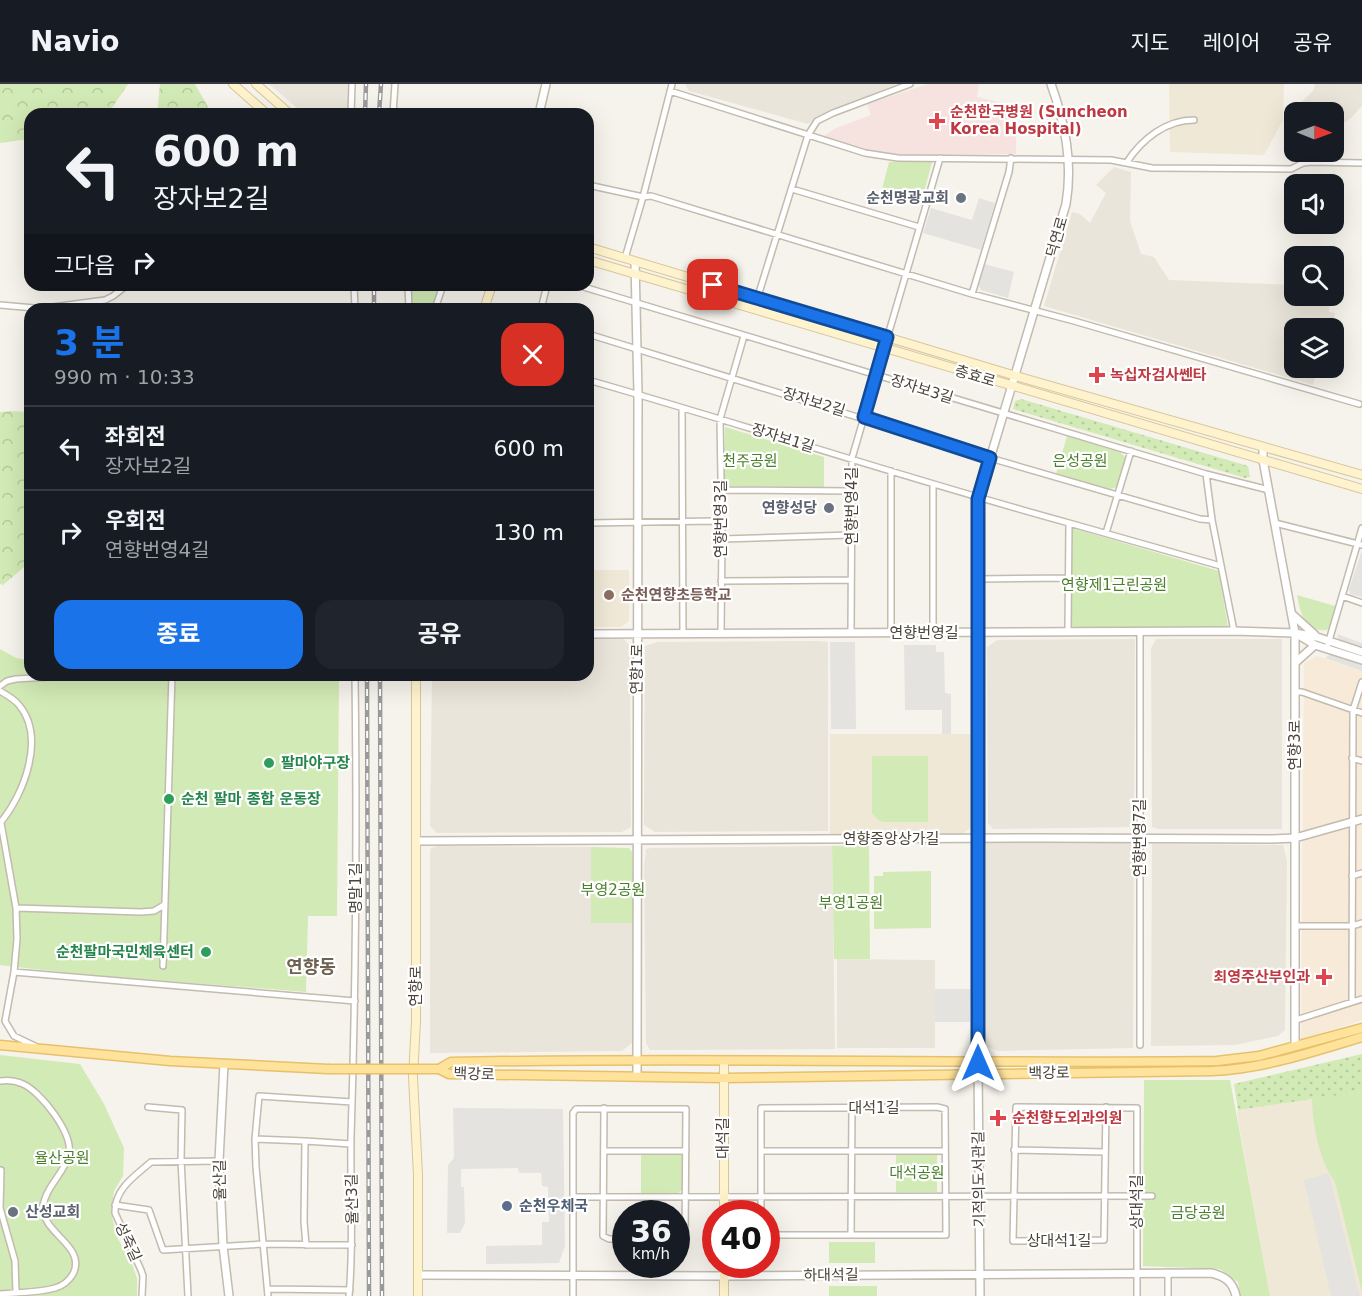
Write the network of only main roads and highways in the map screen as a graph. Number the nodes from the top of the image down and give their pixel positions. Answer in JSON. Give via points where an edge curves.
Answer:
{"nodes":[{"id":1,"x":233,"y":84,"type":"edge"},
{"id":2,"x":256,"y":84,"type":"edge"},
{"id":3,"x":260,"y":108,"type":"edge"},
{"id":4,"x":283,"y":108,"type":"edge"},
{"id":5,"x":594,"y":249,"type":"edge"},
{"id":6,"x":594,"y":262,"type":"edge"},
{"id":7,"x":1362,"y":475,"type":"edge"},
{"id":8,"x":1362,"y":489,"type":"edge"},
{"id":9,"x":416,"y":681,"type":"edge"},
{"id":10,"x":1362,"y":1023,"type":"edge"},
{"id":11,"x":1362,"y":1028,"type":"edge"},
{"id":12,"x":1347,"y":1037,"type":"junction"},
{"id":13,"x":1362,"y":1040,"type":"edge"},
{"id":14,"x":0,"y":1045,"type":"edge"},
{"id":15,"x":723,"y":1062,"type":"junction"},
{"id":16,"x":439,"y":1069,"type":"junction"},
{"id":17,"x":723,"y":1078,"type":"junction"},
{"id":18,"x":723,"y":1200,"type":"edge"},
{"id":19,"x":724,"y":1278,"type":"edge"},
{"id":20,"x":418,"y":1296,"type":"edge"},
{"id":21,"x":724,"y":1296,"type":"edge"}],
"edges":[{"from":1,"to":3,"type":"main road"},
{"from":2,"to":4,"type":"main road"},
{"from":5,"to":7,"type":"main road","name":"충효로"},
{"from":6,"to":8,"type":"main road","name":"충효로"},
{"from":9,"to":20,"type":"main road","name":"연향로","via":[[413,1077]]},
{"from":10,"to":12,"type":"main road"},
{"from":11,"to":12,"type":"main road","name":"백강로"},
{"from":12,"to":13,"type":"main road"},
{"from":12,"to":15,"type":"main road","name":"백강로","via":[[1217,1061]]},
{"from":12,"to":17,"type":"main road","name":"백강로","via":[[1240,1070]]},
{"from":14,"to":16,"type":"main road","bridge":true,"via":[[224,1064]]},
{"from":15,"to":16,"type":"main road","name":"백강로","via":[[451,1062]]},
{"from":15,"to":17,"type":"main road","name":"대석길"},
{"from":16,"to":17,"type":"main road","name":"백강로","via":[[449,1074]]},
{"from":17,"to":18,"type":"main road","name":"대석길"},
{"from":19,"to":21,"type":"main road"}]}
